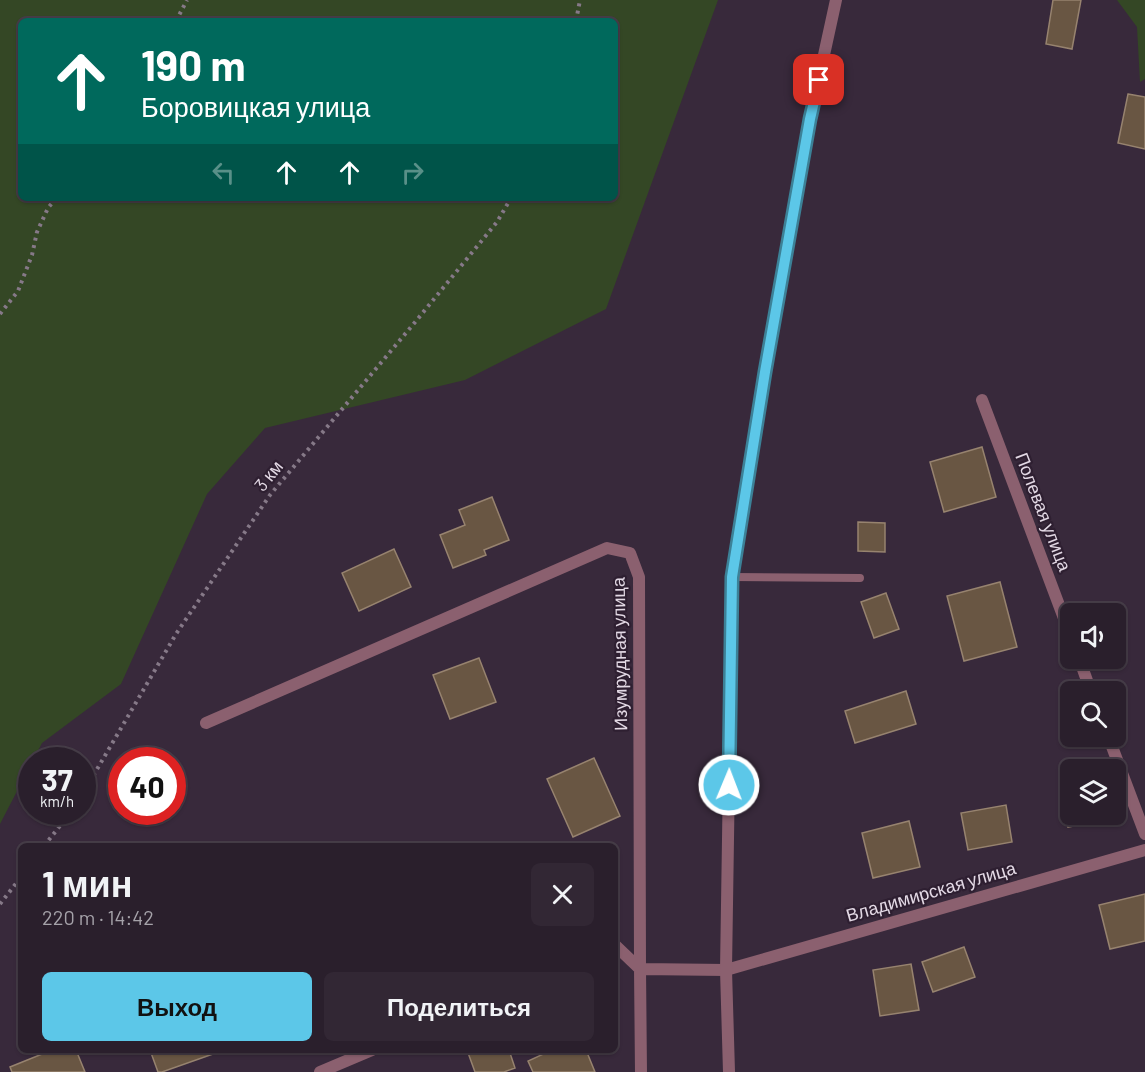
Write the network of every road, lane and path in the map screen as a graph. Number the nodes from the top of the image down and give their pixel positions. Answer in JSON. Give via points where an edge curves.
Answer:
{"nodes":[{"id":1,"x":187,"y":0,"type":"edge"},
{"id":2,"x":580,"y":0,"type":"edge"},
{"id":3,"x":836,"y":0,"type":"edge"},
{"id":4,"x":178,"y":18,"type":"edge"},
{"id":5,"x":577,"y":18,"type":"edge"},
{"id":6,"x":54,"y":201,"type":"edge"},
{"id":7,"x":509,"y":201,"type":"edge"},
{"id":8,"x":0,"y":314,"type":"edge"},
{"id":9,"x":982,"y":400,"type":"dead end"},
{"id":10,"x":732,"y":577,"type":"junction"},
{"id":11,"x":860,"y":578,"type":"dead end"},
{"id":12,"x":1060,"y":608,"type":"edge"},
{"id":13,"x":206,"y":723,"type":"dead end"},
{"id":14,"x":1112,"y":747,"type":"edge"},
{"id":15,"x":96,"y":771,"type":"edge"},
{"id":16,"x":61,"y":825,"type":"edge"},
{"id":17,"x":1145,"y":834,"type":"edge"},
{"id":18,"x":46,"y":843,"type":"edge"},
{"id":19,"x":1145,"y":850,"type":"edge"},
{"id":20,"x":18,"y":881,"type":"edge"},
{"id":21,"x":0,"y":904,"type":"edge"},
{"id":22,"x":618,"y":948,"type":"edge"},
{"id":23,"x":640,"y":969,"type":"junction"},
{"id":24,"x":726,"y":970,"type":"junction"},
{"id":25,"x":365,"y":1053,"type":"edge"},
{"id":26,"x":320,"y":1072,"type":"edge"},
{"id":27,"x":641,"y":1072,"type":"edge"},
{"id":28,"x":729,"y":1072,"type":"edge"}],
"edges":[{"from":1,"to":4,"type":"path"},
{"from":2,"to":5,"type":"path"},
{"from":3,"to":10,"type":"street","via":[[810,119]]},
{"from":6,"to":8,"type":"path","via":[[37,232],[18,291]]},
{"from":7,"to":15,"type":"path","name":"3 км","via":[[497,222],[270,495],[176,634]]},
{"from":9,"to":12,"type":"street","name":"Полевая улица"},
{"from":10,"to":11,"type":"lane"},
{"from":10,"to":24,"type":"street"},
{"from":13,"to":23,"type":"street","name":"Изумрудная улица","via":[[607,548],[630,553],[639,577]]},
{"from":14,"to":17,"type":"street"},
{"from":16,"to":18,"type":"path"},
{"from":19,"to":24,"type":"street","name":"Владимирская улица"},
{"from":20,"to":21,"type":"path"},
{"from":22,"to":23,"type":"street"},
{"from":23,"to":24,"type":"street","name":"Владимирская улица"},
{"from":23,"to":27,"type":"street","name":"Изумрудная улица"},
{"from":24,"to":28,"type":"street"},
{"from":25,"to":26,"type":"street"}]}
